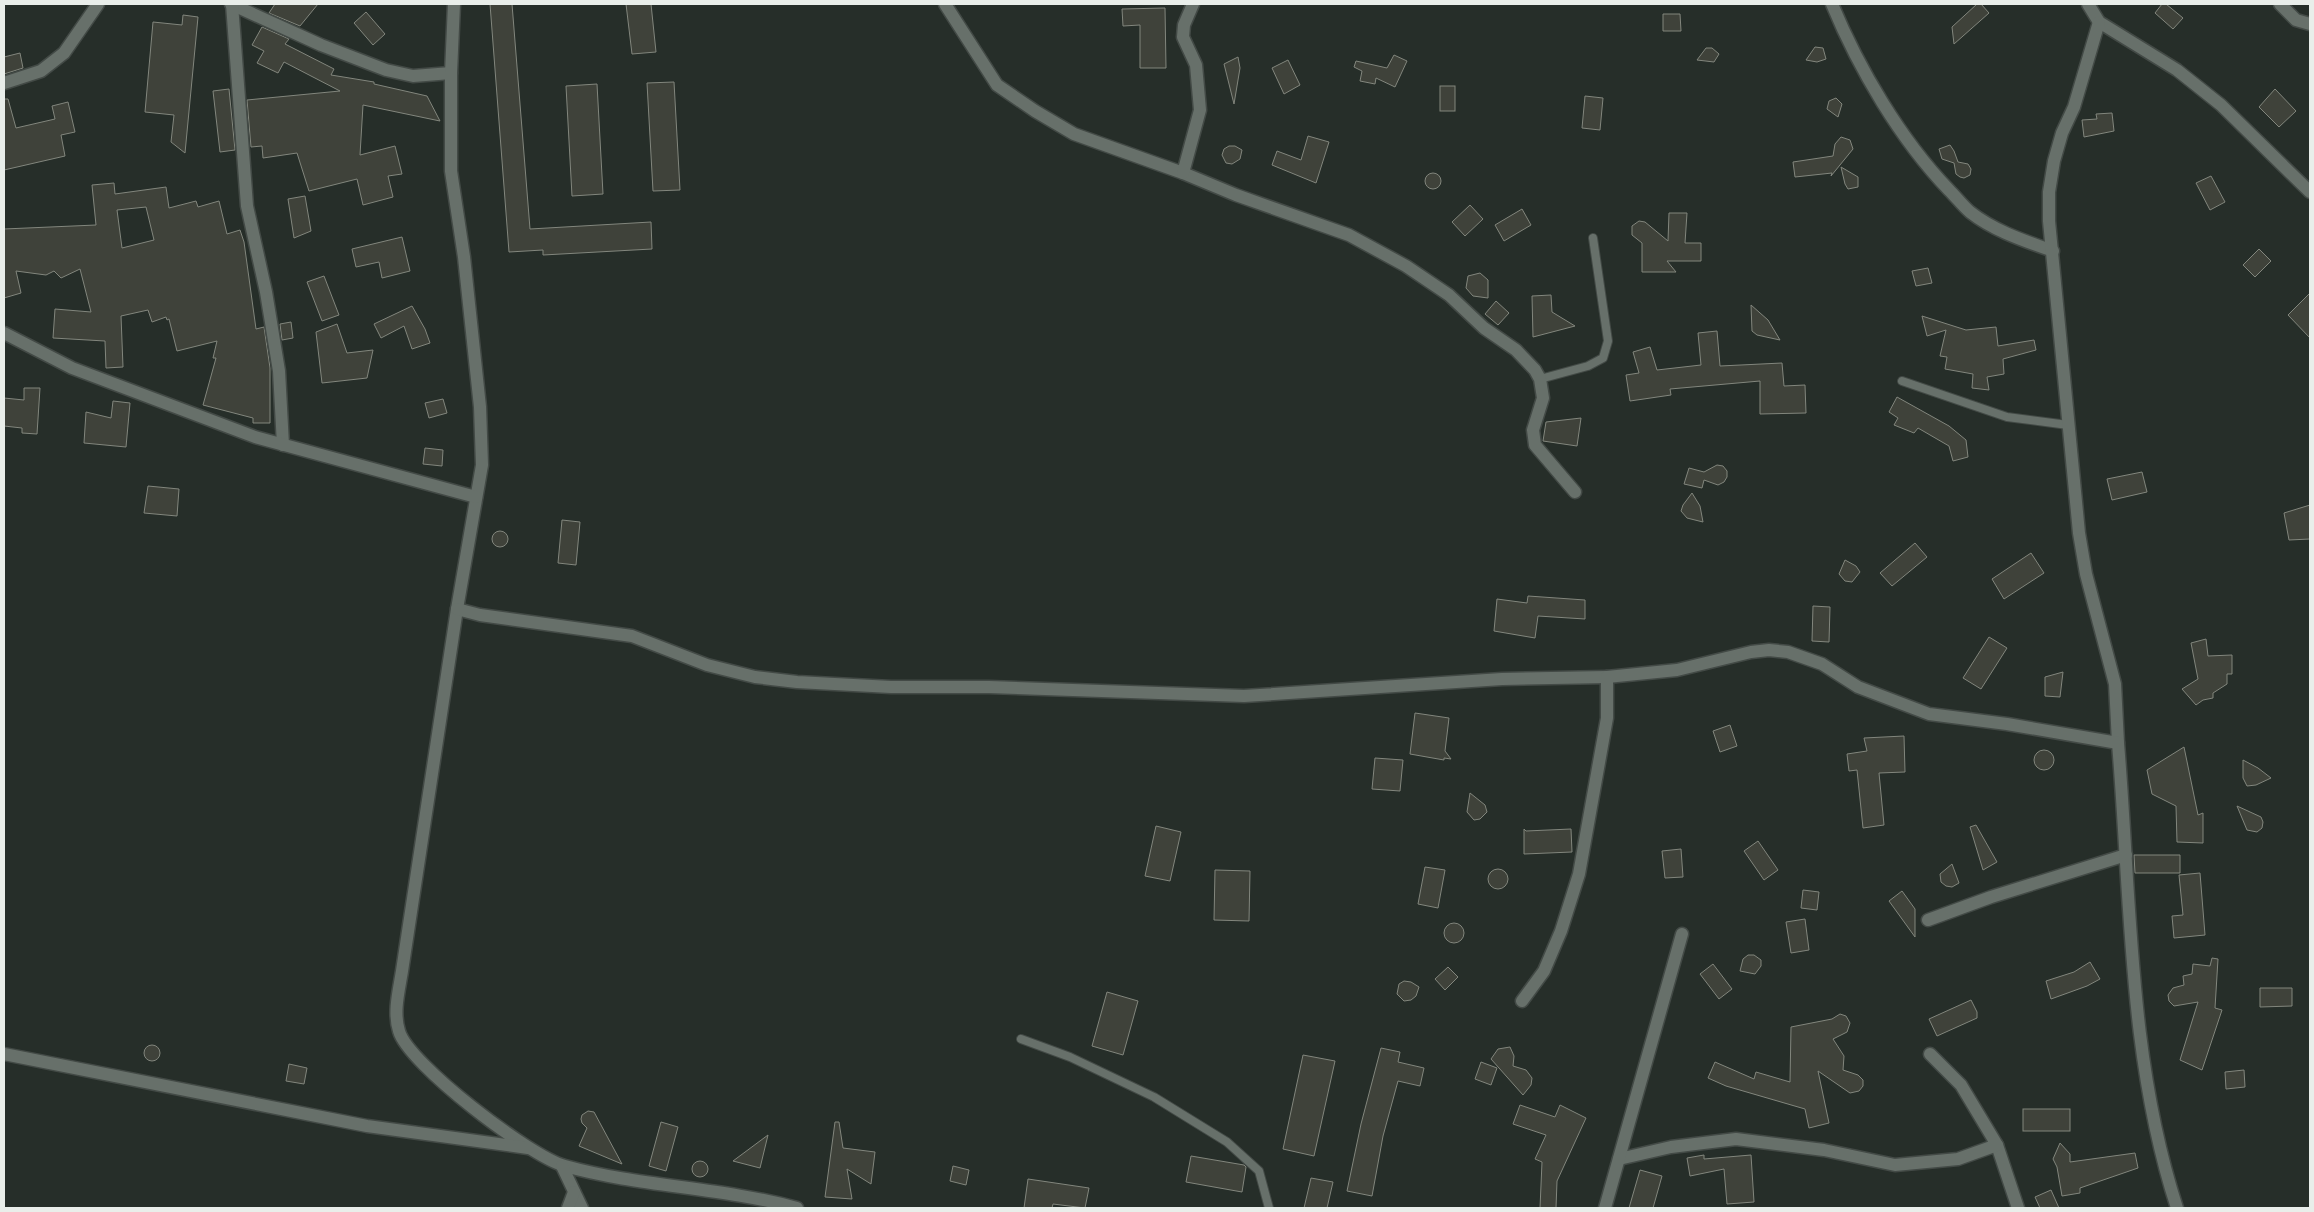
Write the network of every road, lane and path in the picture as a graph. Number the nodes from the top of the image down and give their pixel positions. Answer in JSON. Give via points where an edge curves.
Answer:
{"nodes":[{"id":1,"x":98,"y":4,"type":"edge"},
{"id":2,"x":232,"y":4,"type":"edge"},
{"id":3,"x":454,"y":4,"type":"edge"},
{"id":4,"x":945,"y":4,"type":"edge"},
{"id":5,"x":1193,"y":4,"type":"edge"},
{"id":6,"x":1832,"y":4,"type":"edge"},
{"id":7,"x":2088,"y":4,"type":"edge"},
{"id":8,"x":2280,"y":4,"type":"edge"},
{"id":9,"x":2099,"y":22,"type":"junction"},
{"id":10,"x":2310,"y":24,"type":"edge"},
{"id":11,"x":451,"y":73,"type":"junction"},
{"id":12,"x":4,"y":83,"type":"edge"},
{"id":13,"x":1183,"y":173,"type":"junction"},
{"id":14,"x":2310,"y":192,"type":"edge"},
{"id":15,"x":1594,"y":238,"type":"dead end"},
{"id":16,"x":2053,"y":251,"type":"junction"},
{"id":17,"x":4,"y":333,"type":"edge"},
{"id":18,"x":1540,"y":379,"type":"junction"},
{"id":19,"x":1902,"y":381,"type":"dead end"},
{"id":20,"x":2068,"y":425,"type":"junction"},
{"id":21,"x":283,"y":444,"type":"junction"},
{"id":22,"x":1575,"y":492,"type":"dead end"},
{"id":23,"x":476,"y":497,"type":"junction"},
{"id":24,"x":457,"y":609,"type":"junction"},
{"id":25,"x":1607,"y":677,"type":"junction"},
{"id":26,"x":2118,"y":743,"type":"junction"},
{"id":27,"x":2126,"y":855,"type":"junction"},
{"id":28,"x":1928,"y":920,"type":"dead end"},
{"id":29,"x":1682,"y":934,"type":"dead end"},
{"id":30,"x":1522,"y":1001,"type":"dead end"},
{"id":31,"x":1021,"y":1039,"type":"dead end"},
{"id":32,"x":4,"y":1054,"type":"edge"},
{"id":33,"x":1930,"y":1054,"type":"dead end"},
{"id":34,"x":1997,"y":1144,"type":"junction"},
{"id":35,"x":530,"y":1149,"type":"junction"},
{"id":36,"x":1619,"y":1159,"type":"junction"},
{"id":37,"x":562,"y":1166,"type":"junction"},
{"id":38,"x":574,"y":1192,"type":"junction"},
{"id":39,"x":568,"y":1208,"type":"edge"},
{"id":40,"x":582,"y":1208,"type":"edge"},
{"id":41,"x":797,"y":1208,"type":"edge"},
{"id":42,"x":1269,"y":1208,"type":"edge"},
{"id":43,"x":1605,"y":1208,"type":"edge"},
{"id":44,"x":2018,"y":1208,"type":"edge"},
{"id":45,"x":2177,"y":1208,"type":"edge"}],
"edges":[{"from":1,"to":12,"type":"street","via":[[64,53],[41,71]]},
{"from":2,"to":11,"type":"street","via":[[321,45],[386,70],[413,76]]},
{"from":2,"to":21,"type":"street","via":[[247,206],[279,371]]},
{"from":3,"to":11,"type":"street"},
{"from":4,"to":13,"type":"street","via":[[997,85],[1074,134]]},
{"from":5,"to":13,"type":"street","via":[[1184,25],[1183,37],[1196,65],[1200,110]]},
{"from":6,"to":16,"type":"street","via":[[1848,42],[1929,169],[1970,212],[2010,235]]},
{"from":7,"to":9,"type":"street"},
{"from":8,"to":10,"type":"street","via":[[2296,20]]},
{"from":9,"to":14,"type":"street","via":[[2177,70],[2221,105]]},
{"from":9,"to":16,"type":"street","via":[[2054,161],[2049,192]]},
{"from":11,"to":23,"type":"street","via":[[451,171],[464,256],[480,407],[482,465]]},
{"from":13,"to":18,"type":"street","via":[[1348,235],[1406,266],[1449,295],[1484,328],[1516,350]]},
{"from":15,"to":18,"type":"lane","via":[[1608,341],[1603,358],[1588,366]]},
{"from":16,"to":20,"type":"street"},
{"from":17,"to":21,"type":"street","via":[[72,368],[255,437]]},
{"from":18,"to":22,"type":"street","via":[[1543,398],[1533,430],[1535,445]]},
{"from":19,"to":20,"type":"lane","via":[[2007,417]]},
{"from":20,"to":26,"type":"street","via":[[2086,574],[2115,684]]},
{"from":21,"to":23,"type":"street"},
{"from":23,"to":24,"type":"street"},
{"from":24,"to":25,"type":"street","via":[[632,636],[707,666],[797,682],[1244,696],[1502,679]]},
{"from":24,"to":35,"type":"street","via":[[396,1016],[399,1033],[409,1049],[431,1071]]},
{"from":25,"to":26,"type":"street","via":[[1677,670],[1751,652],[1788,652],[1822,664],[1858,687],[1929,714]]},
{"from":25,"to":30,"type":"street","via":[[1607,718],[1579,874],[1544,971]]},
{"from":26,"to":27,"type":"street"},
{"from":27,"to":28,"type":"street"},
{"from":27,"to":45,"type":"street","via":[[2128,924],[2136,1006],[2151,1103]]},
{"from":29,"to":36,"type":"street"},
{"from":31,"to":42,"type":"lane","via":[[1070,1057],[1154,1097],[1227,1142],[1259,1171]]},
{"from":32,"to":35,"type":"street","via":[[367,1126]]},
{"from":33,"to":34,"type":"street","via":[[1961,1085]]},
{"from":34,"to":36,"type":"street","via":[[1958,1159],[1895,1165],[1824,1150],[1736,1139],[1671,1147]]},
{"from":34,"to":44,"type":"street"},
{"from":35,"to":37,"type":"street"},
{"from":36,"to":43,"type":"street"},
{"from":37,"to":38,"type":"street"},
{"from":37,"to":41,"type":"street"},
{"from":38,"to":39,"type":"street"},
{"from":38,"to":40,"type":"street"}]}
